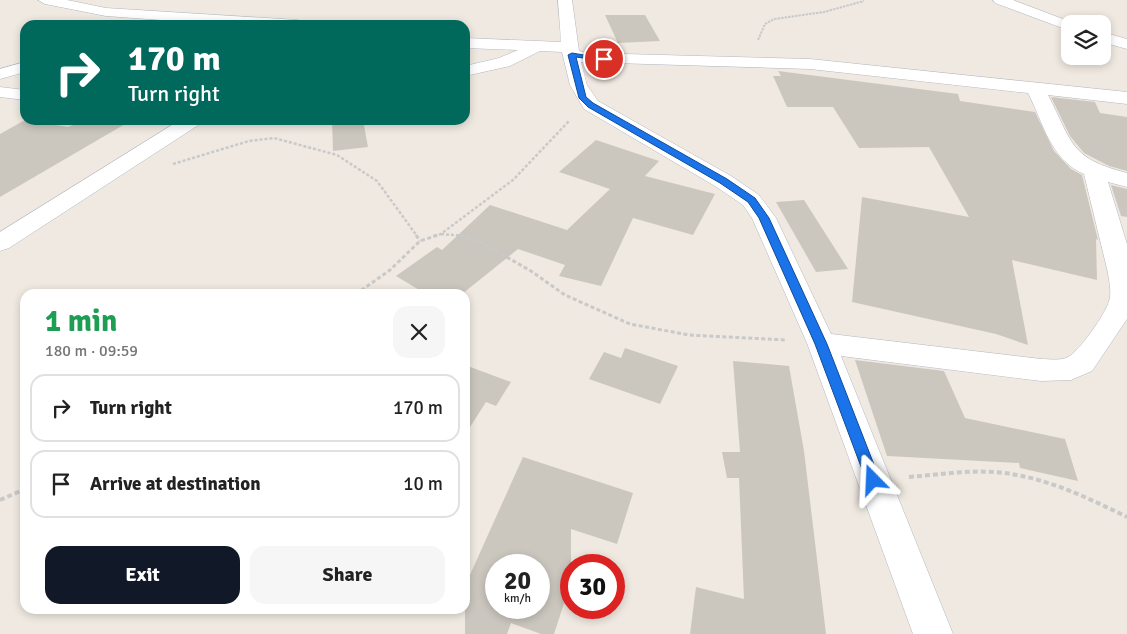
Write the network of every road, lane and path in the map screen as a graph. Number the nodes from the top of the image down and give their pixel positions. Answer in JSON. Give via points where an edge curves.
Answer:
{"nodes":[{"id":1,"x":45,"y":0,"type":"edge"},
{"id":2,"x":564,"y":0,"type":"edge"},
{"id":3,"x":1000,"y":0,"type":"edge"},
{"id":4,"x":864,"y":1,"type":"dead end"},
{"id":5,"x":106,"y":12,"type":"junction"},
{"id":6,"x":97,"y":20,"type":"edge"},
{"id":7,"x":224,"y":20,"type":"edge"},
{"id":8,"x":1061,"y":23,"type":"edge"},
{"id":9,"x":1111,"y":40,"type":"edge"},
{"id":10,"x":470,"y":43,"type":"edge"},
{"id":11,"x":1127,"y":44,"type":"edge"},
{"id":12,"x":545,"y":45,"type":"junction"},
{"id":13,"x":572,"y":51,"type":"junction"},
{"id":14,"x":760,"y":62,"type":"junction"},
{"id":15,"x":20,"y":68,"type":"edge"},
{"id":16,"x":470,"y":70,"type":"edge"},
{"id":17,"x":0,"y":74,"type":"edge"},
{"id":18,"x":1035,"y":88,"type":"junction"},
{"id":19,"x":0,"y":92,"type":"edge"},
{"id":20,"x":20,"y":95,"type":"edge"},
{"id":21,"x":1127,"y":98,"type":"edge"},
{"id":22,"x":591,"y":105,"type":"junction"},
{"id":23,"x":186,"y":125,"type":"edge"},
{"id":24,"x":133,"y":157,"type":"junction"},
{"id":25,"x":1094,"y":170,"type":"junction"},
{"id":26,"x":1127,"y":180,"type":"edge"},
{"id":27,"x":441,"y":234,"type":"junction"},
{"id":28,"x":420,"y":241,"type":"junction"},
{"id":29,"x":0,"y":243,"type":"edge"},
{"id":30,"x":363,"y":289,"type":"edge"},
{"id":31,"x":821,"y":344,"type":"junction"},
{"id":32,"x":873,"y":480,"type":"junction"},
{"id":33,"x":20,"y":491,"type":"edge"},
{"id":34,"x":0,"y":500,"type":"edge"},
{"id":35,"x":1127,"y":517,"type":"edge"},
{"id":36,"x":933,"y":634,"type":"edge"}],
"edges":[{"from":1,"to":5,"type":"street"},
{"from":2,"to":13,"type":"street"},
{"from":3,"to":8,"type":"street"},
{"from":4,"to":14,"type":"path","via":[[824,12],[774,19],[765,24],[756,44]]},
{"from":5,"to":6,"type":"street"},
{"from":5,"to":7,"type":"street"},
{"from":9,"to":11,"type":"street"},
{"from":10,"to":12,"type":"street"},
{"from":12,"to":13,"type":"street"},
{"from":12,"to":16,"type":"street","via":[[504,62]]},
{"from":13,"to":14,"type":"street","via":[[587,58]]},
{"from":13,"to":22,"type":"street","via":[[583,98]]},
{"from":14,"to":18,"type":"street","via":[[810,64]]},
{"from":15,"to":17,"type":"street"},
{"from":18,"to":21,"type":"street"},
{"from":18,"to":25,"type":"street","via":[[1064,149],[1074,160]]},
{"from":19,"to":20,"type":"street"},
{"from":22,"to":27,"type":"path","via":[[578,112],[513,180]]},
{"from":22,"to":31,"type":"street","via":[[752,200],[764,218]]},
{"from":23,"to":24,"type":"street"},
{"from":24,"to":28,"type":"path","via":[[138,167],[156,169],[249,140],[274,138],[337,155],[377,180]]},
{"from":24,"to":29,"type":"street"},
{"from":25,"to":26,"type":"street"},
{"from":25,"to":31,"type":"street","via":[[1124,275],[1123,299],[1105,333],[1082,364],[1066,370],[1041,370]]},
{"from":27,"to":28,"type":"path"},
{"from":27,"to":31,"type":"path","via":[[460,235],[482,243],[565,295],[630,324],[689,335]]},
{"from":28,"to":30,"type":"path","via":[[390,270]]},
{"from":31,"to":32,"type":"street"},
{"from":32,"to":35,"type":"path","via":[[994,472],[1036,480],[1080,494]]},
{"from":32,"to":36,"type":"street"},
{"from":33,"to":34,"type":"path"}]}
